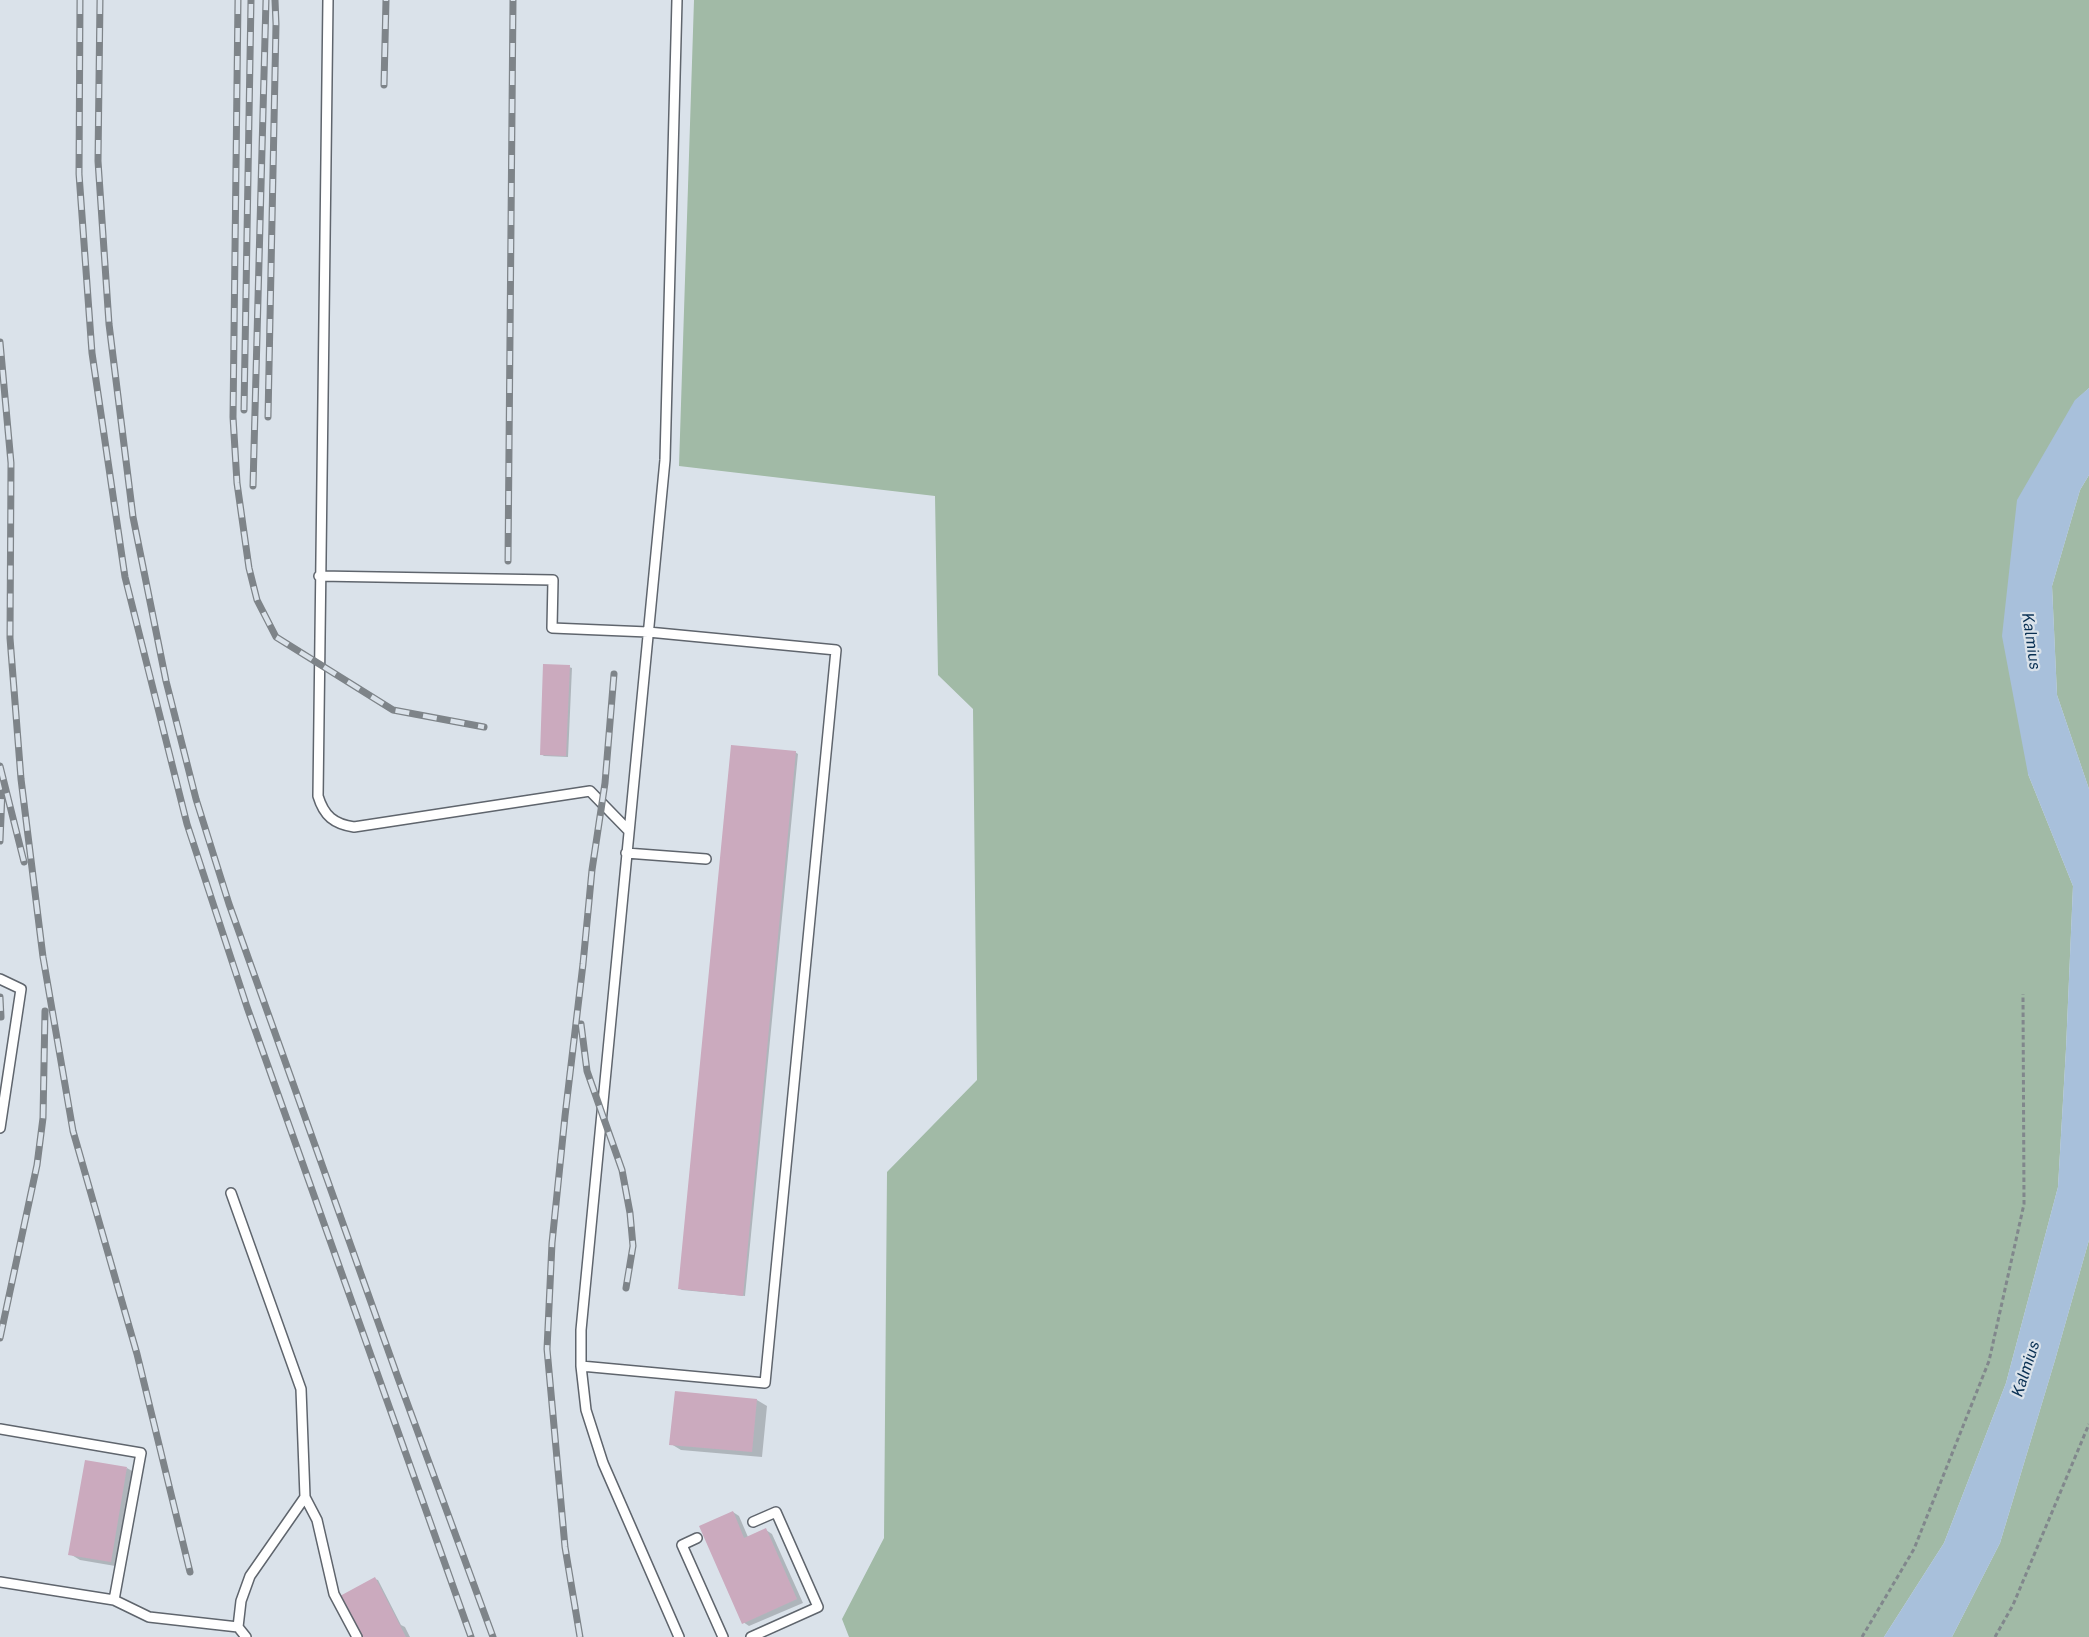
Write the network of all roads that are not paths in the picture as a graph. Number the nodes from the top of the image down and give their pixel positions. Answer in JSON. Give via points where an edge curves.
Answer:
{"nodes":[{"id":1,"x":328,"y":0,"type":"edge"},
{"id":2,"x":677,"y":0,"type":"edge"},
{"id":3,"x":319,"y":576,"type":"junction"},
{"id":4,"x":648,"y":632,"type":"junction"},
{"id":5,"x":628,"y":830,"type":"junction"},
{"id":6,"x":626,"y":853,"type":"junction"},
{"id":7,"x":706,"y":859,"type":"dead end"},
{"id":8,"x":0,"y":979,"type":"edge"},
{"id":9,"x":0,"y":1128,"type":"edge"},
{"id":10,"x":231,"y":1193,"type":"dead end"},
{"id":11,"x":581,"y":1366,"type":"junction"},
{"id":12,"x":0,"y":1429,"type":"edge"},
{"id":13,"x":305,"y":1497,"type":"junction"},
{"id":14,"x":753,"y":1522,"type":"dead end"},
{"id":15,"x":697,"y":1538,"type":"dead end"},
{"id":16,"x":0,"y":1582,"type":"edge"},
{"id":17,"x":114,"y":1600,"type":"junction"},
{"id":18,"x":238,"y":1627,"type":"junction"},
{"id":19,"x":246,"y":1637,"type":"edge"},
{"id":20,"x":357,"y":1637,"type":"edge"},
{"id":21,"x":679,"y":1637,"type":"edge"},
{"id":22,"x":723,"y":1637,"type":"edge"},
{"id":23,"x":751,"y":1637,"type":"edge"}],
"edges":[{"from":1,"to":3,"type":"lane"},
{"from":2,"to":4,"type":"lane","via":[[665,460]]},
{"from":3,"to":4,"type":"lane","via":[[553,580],[552,628]]},
{"from":3,"to":5,"type":"lane","via":[[318,796],[321,808],[330,818],[354,827],[590,791]]},
{"from":4,"to":5,"type":"lane"},
{"from":4,"to":11,"type":"lane","via":[[836,650],[765,1383]]},
{"from":5,"to":6,"type":"lane"},
{"from":6,"to":7,"type":"lane"},
{"from":6,"to":11,"type":"lane","via":[[582,1298]]},
{"from":8,"to":9,"type":"lane","via":[[21,989]]},
{"from":10,"to":13,"type":"lane","via":[[301,1389]]},
{"from":11,"to":21,"type":"lane","via":[[586,1410],[603,1463]]},
{"from":12,"to":17,"type":"lane","via":[[141,1452]]},
{"from":13,"to":18,"type":"lane","via":[[250,1576],[241,1601]]},
{"from":13,"to":20,"type":"lane","via":[[317,1520],[334,1594]]},
{"from":14,"to":23,"type":"lane","via":[[776,1512],[818,1608]]},
{"from":15,"to":22,"type":"lane","via":[[682,1545]]},
{"from":16,"to":17,"type":"lane"},
{"from":17,"to":18,"type":"lane","via":[[149,1617]]},
{"from":18,"to":19,"type":"lane"}]}
